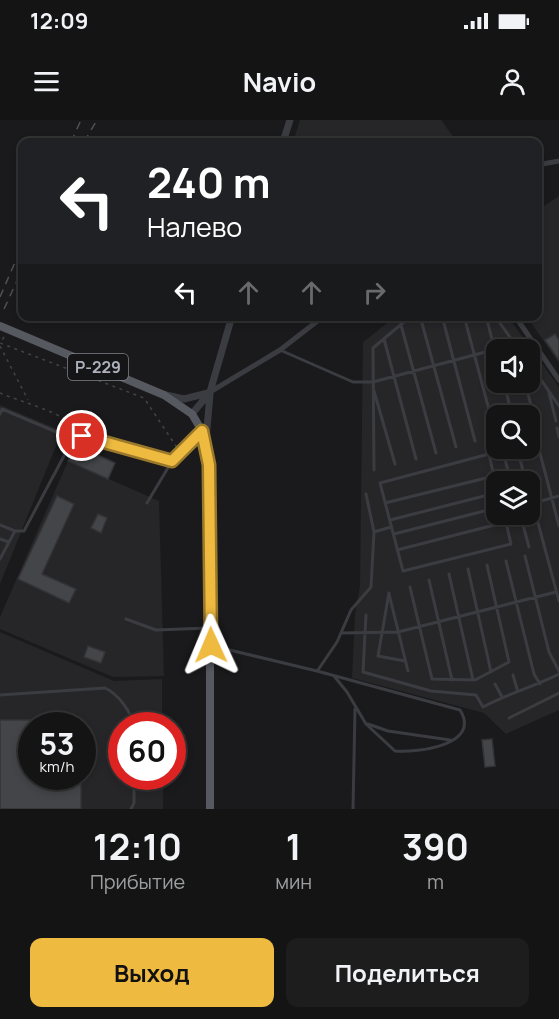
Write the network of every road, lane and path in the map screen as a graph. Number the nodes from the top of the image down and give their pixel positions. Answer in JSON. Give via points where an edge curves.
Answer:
{"nodes":[{"id":1,"x":290,"y":120,"type":"edge"},
{"id":2,"x":284,"y":138,"type":"edge"},
{"id":3,"x":559,"y":161,"type":"edge"},
{"id":4,"x":542,"y":164,"type":"edge"},
{"id":5,"x":231,"y":321,"type":"edge"},
{"id":6,"x":318,"y":321,"type":"edge"},
{"id":7,"x":405,"y":321,"type":"edge"},
{"id":8,"x":421,"y":321,"type":"edge"},
{"id":9,"x":442,"y":321,"type":"edge"},
{"id":10,"x":465,"y":321,"type":"edge"},
{"id":11,"x":487,"y":321,"type":"edge"},
{"id":12,"x":498,"y":321,"type":"edge"},
{"id":13,"x":518,"y":321,"type":"edge"},
{"id":14,"x":401,"y":325,"type":"junction"},
{"id":15,"x":0,"y":326,"type":"edge"},
{"id":16,"x":6,"y":334,"type":"dead end"},
{"id":17,"x":384,"y":339,"type":"junction"},
{"id":18,"x":492,"y":339,"type":"edge"},
{"id":19,"x":511,"y":339,"type":"edge"},
{"id":20,"x":0,"y":346,"type":"edge"},
{"id":21,"x":280,"y":350,"type":"junction"},
{"id":22,"x":486,"y":351,"type":"edge"},
{"id":23,"x":474,"y":354,"type":"junction"},
{"id":24,"x":453,"y":360,"type":"junction"},
{"id":25,"x":433,"y":366,"type":"junction"},
{"id":26,"x":413,"y":371,"type":"junction"},
{"id":27,"x":393,"y":376,"type":"junction"},
{"id":28,"x":540,"y":379,"type":"edge"},
{"id":29,"x":559,"y":380,"type":"edge"},
{"id":30,"x":373,"y":382,"type":"junction"},
{"id":31,"x":373,"y":387,"type":"junction"},
{"id":32,"x":548,"y":391,"type":"junction"},
{"id":33,"x":210,"y":392,"type":"junction"},
{"id":34,"x":0,"y":393,"type":"edge"},
{"id":35,"x":164,"y":395,"type":"junction"},
{"id":36,"x":29,"y":401,"type":"junction"},
{"id":37,"x":488,"y":405,"type":"edge"},
{"id":38,"x":559,"y":406,"type":"edge"},
{"id":39,"x":0,"y":414,"type":"edge"},
{"id":40,"x":192,"y":414,"type":"junction"},
{"id":41,"x":556,"y":421,"type":"dead end"},
{"id":42,"x":557,"y":428,"type":"dead end"},
{"id":43,"x":202,"y":431,"type":"junction"},
{"id":44,"x":82,"y":436,"type":"junction"},
{"id":45,"x":559,"y":437,"type":"edge"},
{"id":46,"x":73,"y":439,"type":"junction"},
{"id":47,"x":475,"y":441,"type":"dead end"},
{"id":48,"x":206,"y":446,"type":"junction"},
{"id":49,"x":456,"y":447,"type":"dead end"},
{"id":50,"x":540,"y":450,"type":"edge"},
{"id":51,"x":180,"y":452,"type":"junction"},
{"id":52,"x":436,"y":453,"type":"dead end"},
{"id":53,"x":416,"y":459,"type":"dead end"},
{"id":54,"x":172,"y":461,"type":"junction"},
{"id":55,"x":395,"y":464,"type":"dead end"},
{"id":56,"x":374,"y":470,"type":"dead end"},
{"id":57,"x":493,"y":471,"type":"edge"},
{"id":58,"x":486,"y":478,"type":"edge"},
{"id":59,"x":366,"y":494,"type":"dead end"},
{"id":60,"x":486,"y":495,"type":"edge"},
{"id":61,"x":559,"y":496,"type":"edge"},
{"id":62,"x":552,"y":498,"type":"junction"},
{"id":63,"x":540,"y":501,"type":"edge"},
{"id":64,"x":147,"y":503,"type":"dead end"},
{"id":65,"x":386,"y":503,"type":"junction"},
{"id":66,"x":486,"y":510,"type":"edge"},
{"id":67,"x":390,"y":520,"type":"junction"},
{"id":68,"x":0,"y":525,"type":"edge"},
{"id":69,"x":494,"y":525,"type":"edge"},
{"id":70,"x":507,"y":525,"type":"edge"},
{"id":71,"x":523,"y":525,"type":"edge"},
{"id":72,"x":537,"y":525,"type":"edge"},
{"id":73,"x":391,"y":526,"type":"junction"},
{"id":74,"x":559,"y":526,"type":"edge"},
{"id":75,"x":15,"y":531,"type":"junction"},
{"id":76,"x":374,"y":532,"type":"junction"},
{"id":77,"x":393,"y":534,"type":"junction"},
{"id":78,"x":0,"y":539,"type":"edge"},
{"id":79,"x":9,"y":542,"type":"junction"},
{"id":80,"x":529,"y":547,"type":"dead end"},
{"id":81,"x":397,"y":550,"type":"junction"},
{"id":82,"x":525,"y":556,"type":"dead end"},
{"id":83,"x":0,"y":559,"type":"edge"},
{"id":84,"x":506,"y":561,"type":"dead end"},
{"id":85,"x":487,"y":565,"type":"dead end"},
{"id":86,"x":468,"y":569,"type":"dead end"},
{"id":87,"x":448,"y":574,"type":"dead end"},
{"id":88,"x":429,"y":580,"type":"dead end"},
{"id":89,"x":410,"y":587,"type":"dead end"},
{"id":90,"x":556,"y":592,"type":"junction"},
{"id":91,"x":535,"y":598,"type":"junction"},
{"id":92,"x":516,"y":602,"type":"junction"},
{"id":93,"x":559,"y":602,"type":"edge"},
{"id":94,"x":496,"y":608,"type":"junction"},
{"id":95,"x":478,"y":612,"type":"junction"},
{"id":96,"x":366,"y":615,"type":"dead end"},
{"id":97,"x":458,"y":617,"type":"junction"},
{"id":98,"x":126,"y":619,"type":"dead end"},
{"id":99,"x":438,"y":622,"type":"junction"},
{"id":100,"x":420,"y":627,"type":"junction"},
{"id":101,"x":211,"y":628,"type":"junction"},
{"id":102,"x":398,"y":632,"type":"junction"},
{"id":103,"x":342,"y":633,"type":"junction"},
{"id":104,"x":365,"y":634,"type":"junction"},
{"id":105,"x":382,"y":634,"type":"junction"},
{"id":106,"x":211,"y":645,"type":"junction"},
{"id":107,"x":405,"y":661,"type":"junction"},
{"id":108,"x":317,"y":671,"type":"junction"},
{"id":109,"x":408,"y":671,"type":"dead end"},
{"id":110,"x":491,"y":672,"type":"junction"},
{"id":111,"x":559,"y":673,"type":"edge"},
{"id":112,"x":513,"y":675,"type":"dead end"},
{"id":113,"x":334,"y":676,"type":"junction"},
{"id":114,"x":452,"y":680,"type":"junction"},
{"id":115,"x":473,"y":680,"type":"junction"},
{"id":116,"x":495,"y":684,"type":"dead end"},
{"id":117,"x":540,"y":684,"type":"junction"},
{"id":118,"x":517,"y":689,"type":"junction"},
{"id":119,"x":559,"y":693,"type":"edge"},
{"id":120,"x":0,"y":695,"type":"edge"},
{"id":121,"x":502,"y":697,"type":"junction"},
{"id":122,"x":355,"y":707,"type":"junction"},
{"id":123,"x":128,"y":712,"type":"edge"},
{"id":124,"x":509,"y":717,"type":"dead end"},
{"id":125,"x":366,"y":724,"type":"junction"},
{"id":126,"x":450,"y":741,"type":"junction"},
{"id":127,"x":133,"y":790,"type":"edge"},
{"id":128,"x":131,"y":809,"type":"edge"},
{"id":129,"x":210,"y":809,"type":"edge"},
{"id":130,"x":353,"y":809,"type":"edge"}],
"edges":[{"from":1,"to":2,"type":"street"},
{"from":3,"to":4,"type":"street"},
{"from":5,"to":33,"type":"street"},
{"from":6,"to":21,"type":"street"},
{"from":7,"to":14,"type":"lane"},
{"from":8,"to":25,"type":"lane"},
{"from":9,"to":24,"type":"lane"},
{"from":10,"to":23,"type":"lane"},
{"from":11,"to":18,"type":"lane"},
{"from":12,"to":19,"type":"lane"},
{"from":13,"to":29,"type":"street"},
{"from":14,"to":17,"type":"lane"},
{"from":14,"to":26,"type":"lane"},
{"from":15,"to":35,"type":"main road","number":"Р-229"},
{"from":16,"to":51,"type":"path","via":[[0,343],[144,398]]},
{"from":17,"to":27,"type":"lane"},
{"from":17,"to":30,"type":"lane","via":[[373,348]]},
{"from":20,"to":36,"type":"path"},
{"from":21,"to":30,"type":"lane","via":[[353,382]]},
{"from":21,"to":33,"type":"street"},
{"from":22,"to":23,"type":"lane"},
{"from":23,"to":24,"type":"lane"},
{"from":23,"to":37,"type":"lane"},
{"from":24,"to":25,"type":"lane"},
{"from":24,"to":47,"type":"lane"},
{"from":25,"to":26,"type":"lane"},
{"from":25,"to":49,"type":"lane"},
{"from":26,"to":27,"type":"lane"},
{"from":26,"to":52,"type":"lane"},
{"from":27,"to":30,"type":"lane"},
{"from":27,"to":53,"type":"lane"},
{"from":28,"to":32,"type":"lane"},
{"from":30,"to":31,"type":"lane"},
{"from":31,"to":55,"type":"lane"},
{"from":31,"to":56,"type":"lane"},
{"from":32,"to":38,"type":"lane"},
{"from":32,"to":41,"type":"lane"},
{"from":33,"to":35,"type":"street","via":[[184,399]]},
{"from":33,"to":40,"type":"street"},
{"from":33,"to":48,"type":"street"},
{"from":34,"to":36,"type":"path"},
{"from":35,"to":40,"type":"main road","number":"Р-229"},
{"from":36,"to":44,"type":"path","via":[[78,429]]},
{"from":39,"to":46,"type":"lane","via":[[2,409]]},
{"from":40,"to":43,"type":"main road","number":"Р-229"},
{"from":42,"to":45,"type":"lane"},
{"from":43,"to":48,"type":"main road","number":"Р-229"},
{"from":43,"to":51,"type":"lane"},
{"from":44,"to":46,"type":"lane"},
{"from":44,"to":54,"type":"lane"},
{"from":46,"to":75,"type":"lane","via":[[24,531]]},
{"from":48,"to":101,"type":"main road","number":"Р-229"},
{"from":50,"to":62,"type":"lane"},
{"from":51,"to":54,"type":"lane"},
{"from":54,"to":64,"type":"lane"},
{"from":57,"to":65,"type":"lane","via":[[489,454],[380,483]]},
{"from":58,"to":65,"type":"lane"},
{"from":59,"to":76,"type":"lane"},
{"from":60,"to":67,"type":"lane"},
{"from":61,"to":62,"type":"lane"},
{"from":62,"to":63,"type":"lane"},
{"from":62,"to":74,"type":"lane"},
{"from":65,"to":67,"type":"lane"},
{"from":66,"to":77,"type":"lane"},
{"from":67,"to":73,"type":"lane"},
{"from":68,"to":75,"type":"lane"},
{"from":69,"to":81,"type":"lane"},
{"from":70,"to":81,"type":"lane","via":[[511,544],[403,571]]},
{"from":71,"to":80,"type":"lane"},
{"from":72,"to":90,"type":"lane"},
{"from":73,"to":76,"type":"lane"},
{"from":73,"to":77,"type":"lane"},
{"from":75,"to":79,"type":"lane"},
{"from":76,"to":103,"type":"lane","via":[[371,586],[351,610]]},
{"from":77,"to":81,"type":"lane"},
{"from":78,"to":79,"type":"lane"},
{"from":79,"to":83,"type":"lane"},
{"from":82,"to":91,"type":"lane"},
{"from":84,"to":92,"type":"lane"},
{"from":85,"to":94,"type":"lane"},
{"from":86,"to":95,"type":"lane"},
{"from":87,"to":97,"type":"lane"},
{"from":88,"to":99,"type":"lane"},
{"from":89,"to":100,"type":"lane"},
{"from":90,"to":91,"type":"lane"},
{"from":90,"to":93,"type":"lane"},
{"from":91,"to":92,"type":"lane"},
{"from":91,"to":111,"type":"lane","via":[[549,652]]},
{"from":92,"to":94,"type":"lane"},
{"from":92,"to":117,"type":"lane"},
{"from":94,"to":95,"type":"lane"},
{"from":94,"to":110,"type":"lane","via":[[509,662]]},
{"from":95,"to":97,"type":"lane"},
{"from":95,"to":110,"type":"lane"},
{"from":96,"to":104,"type":"lane"},
{"from":97,"to":99,"type":"lane"},
{"from":97,"to":115,"type":"lane"},
{"from":98,"to":101,"type":"lane","via":[[156,630]]},
{"from":99,"to":100,"type":"lane"},
{"from":99,"to":114,"type":"lane"},
{"from":100,"to":102,"type":"lane"},
{"from":100,"to":114,"type":"lane","via":[[432,679]]},
{"from":101,"to":106,"type":"main road","number":"Р-229"},
{"from":102,"to":105,"type":"lane"},
{"from":102,"to":105,"type":"lane","via":[[389,592]]},
{"from":102,"to":107,"type":"lane"},
{"from":103,"to":104,"type":"lane"},
{"from":103,"to":108,"type":"lane"},
{"from":104,"to":105,"type":"lane"},
{"from":104,"to":121,"type":"lane","via":[[363,672],[430,691],[476,695],[483,707]]},
{"from":105,"to":107,"type":"lane","via":[[378,656]]},
{"from":106,"to":108,"type":"lane"},
{"from":106,"to":129,"type":"main road","number":"Р-229"},
{"from":107,"to":109,"type":"lane"},
{"from":108,"to":113,"type":"lane"},
{"from":110,"to":115,"type":"lane"},
{"from":111,"to":117,"type":"lane"},
{"from":112,"to":118,"type":"lane"},
{"from":113,"to":122,"type":"lane"},
{"from":113,"to":126,"type":"lane","via":[[460,710],[464,727]]},
{"from":114,"to":115,"type":"lane"},
{"from":116,"to":121,"type":"lane"},
{"from":117,"to":118,"type":"lane"},
{"from":118,"to":121,"type":"lane"},
{"from":119,"to":124,"type":"lane"},
{"from":120,"to":123,"type":"lane","via":[[105,688]]},
{"from":122,"to":125,"type":"lane"},
{"from":122,"to":130,"type":"lane"},
{"from":125,"to":126,"type":"lane"},
{"from":125,"to":126,"type":"lane","via":[[395,751],[428,751]]},
{"from":127,"to":128,"type":"lane"}]}
